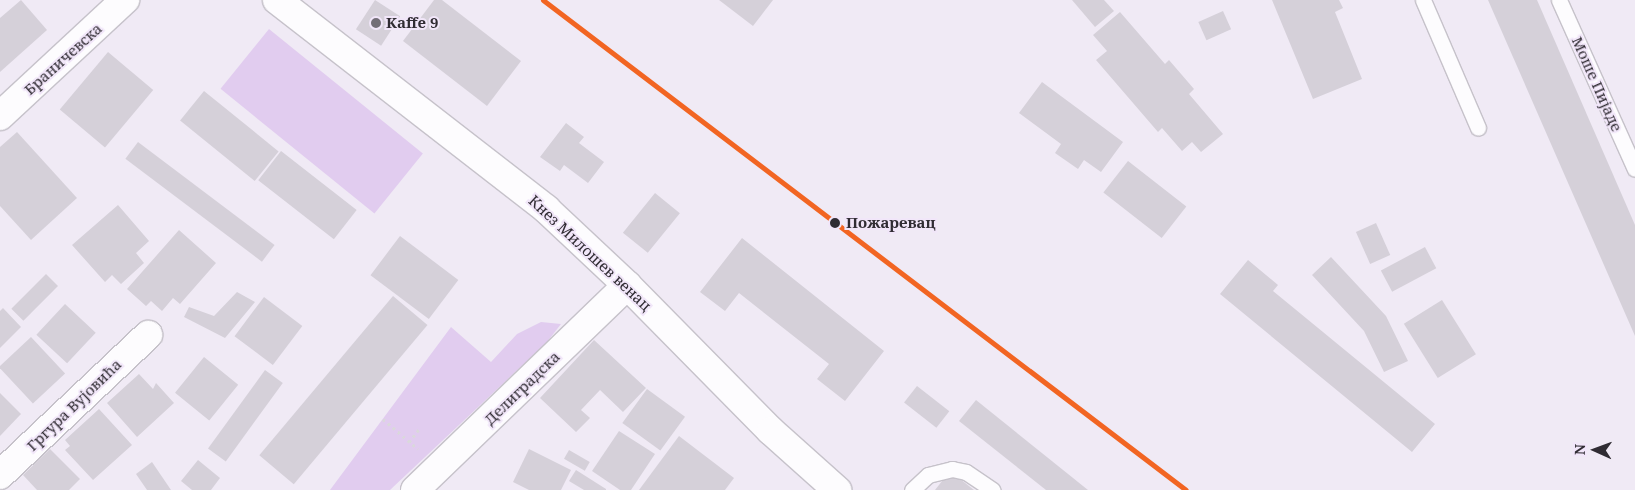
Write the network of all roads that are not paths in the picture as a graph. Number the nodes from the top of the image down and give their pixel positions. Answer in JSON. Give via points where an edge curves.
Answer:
{"nodes":[{"id":1,"x":124,"y":0,"type":"edge"},
{"id":2,"x":277,"y":0,"type":"edge"},
{"id":3,"x":1423,"y":0,"type":"edge"},
{"id":4,"x":1559,"y":0,"type":"edge"},
{"id":5,"x":0,"y":116,"type":"edge"},
{"id":6,"x":1478,"y":128,"type":"dead end"},
{"id":7,"x":1635,"y":169,"type":"edge"},
{"id":8,"x":627,"y":285,"type":"junction"},
{"id":9,"x":148,"y":335,"type":"dead end"},
{"id":10,"x":0,"y":476,"type":"edge"},
{"id":11,"x":415,"y":490,"type":"edge"},
{"id":12,"x":837,"y":490,"type":"edge"},
{"id":13,"x":912,"y":490,"type":"edge"},
{"id":14,"x":993,"y":490,"type":"edge"}],
"edges":[{"from":1,"to":5,"type":"street","name":"Браничевска"},
{"from":2,"to":8,"type":"street","name":"Кнез Милошев венац","via":[[546,209]]},
{"from":3,"to":6,"type":"lane"},
{"from":4,"to":7,"type":"lane","name":"Моше Пијаде"},
{"from":8,"to":11,"type":"street","name":"Делиградска"},
{"from":8,"to":12,"type":"street","name":"Кнез Милошев венац","via":[[771,431]]},
{"from":9,"to":10,"type":"street","name":"Гргура Вујовића"},
{"from":13,"to":14,"type":"lane","via":[[928,475],[952,470],[966,472]]}]}
